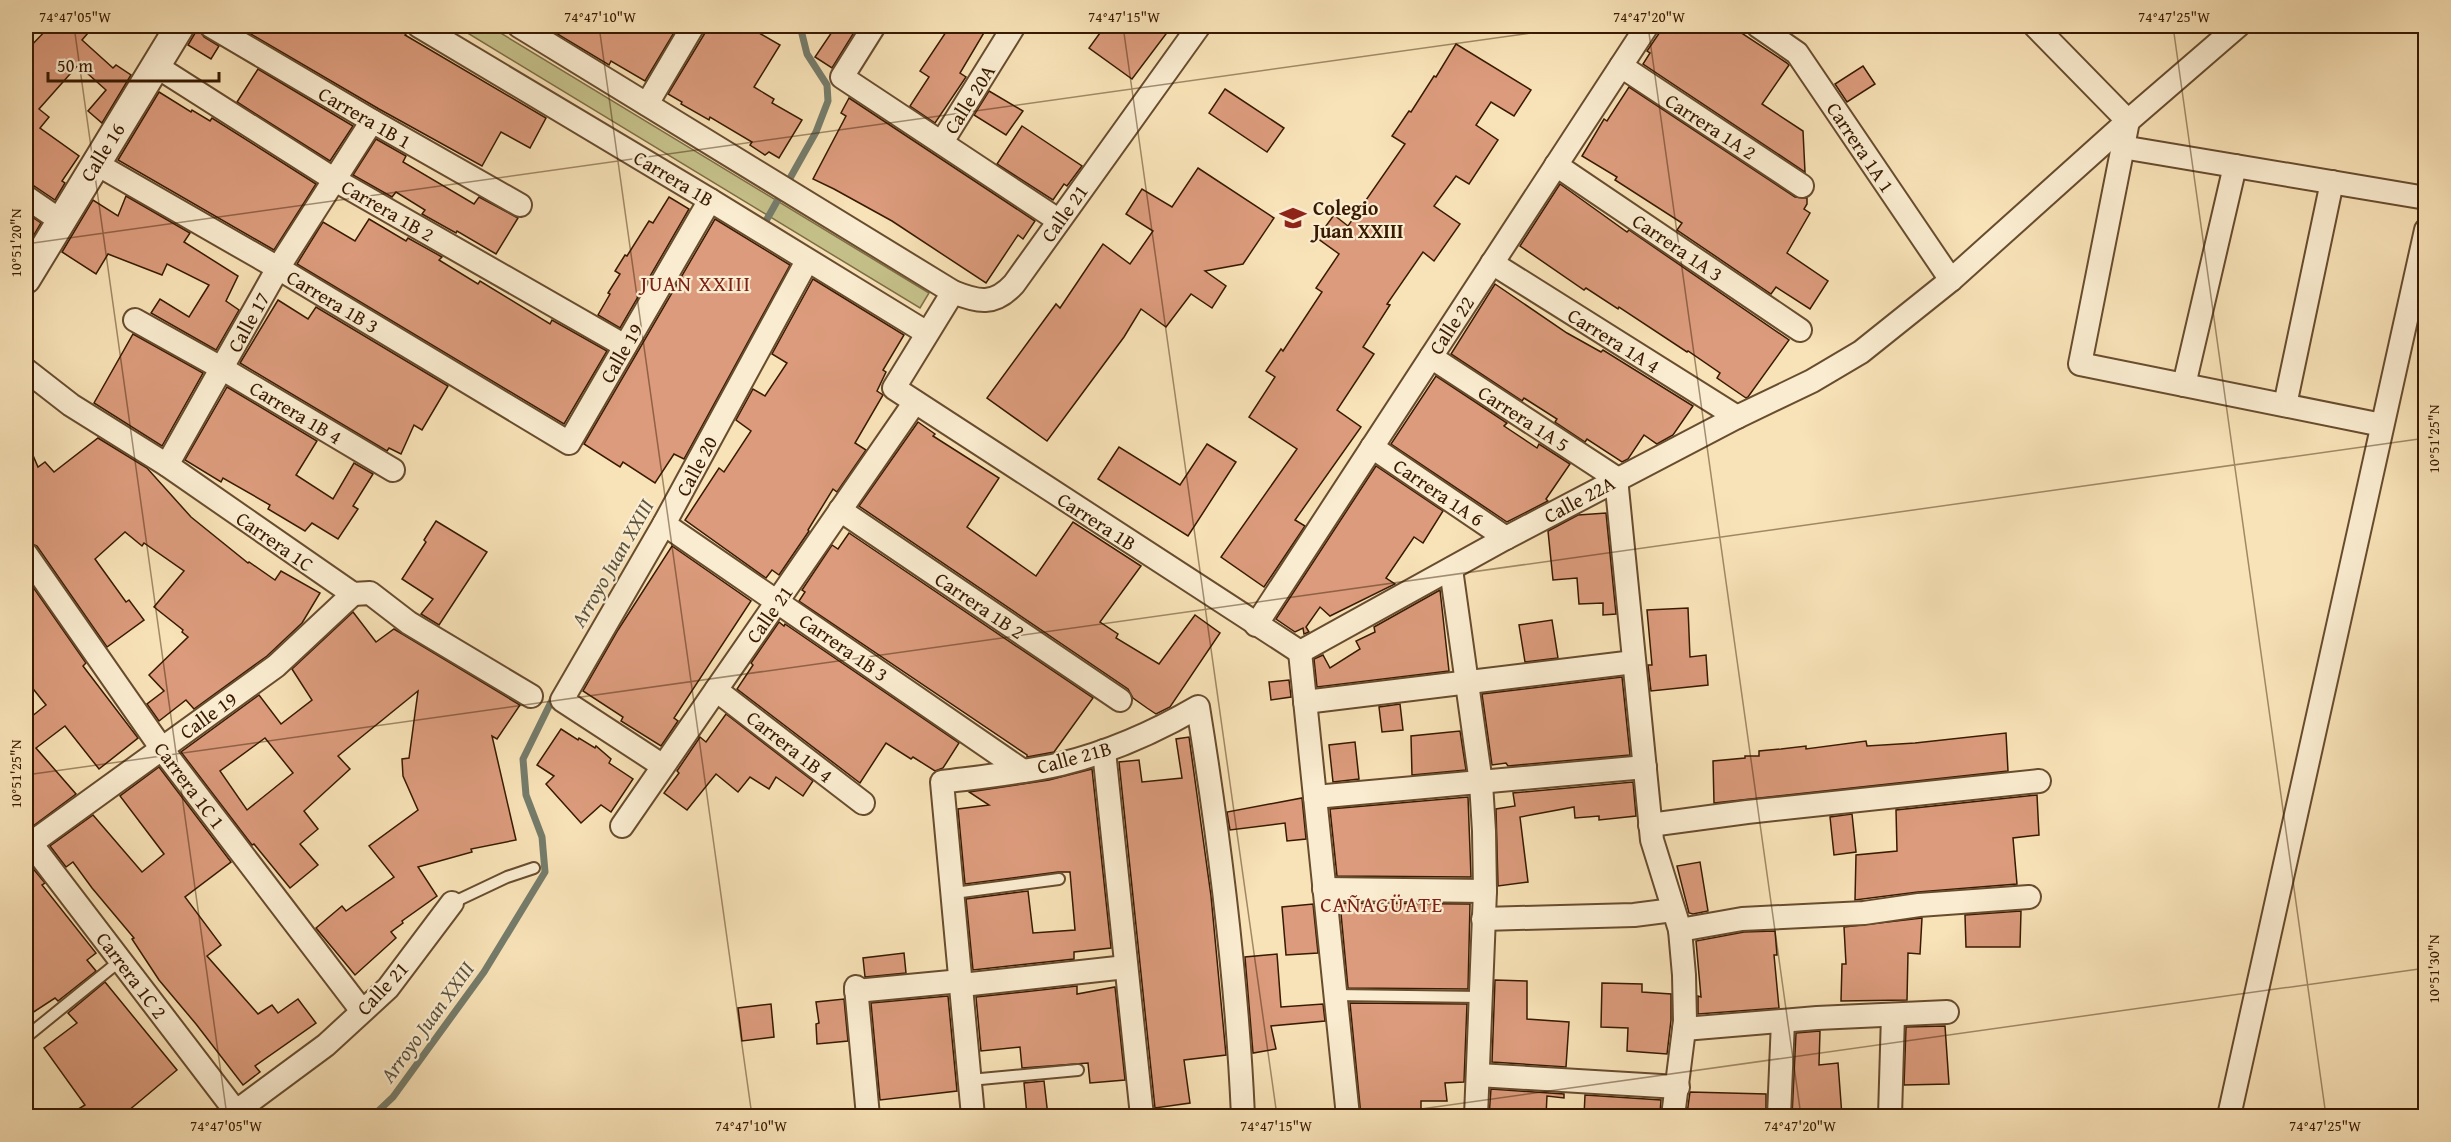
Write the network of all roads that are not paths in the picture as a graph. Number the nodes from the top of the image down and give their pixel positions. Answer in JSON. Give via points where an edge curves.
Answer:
{"nodes":[{"id":1,"x":180,"y":26,"type":"edge"},
{"id":2,"x":211,"y":26,"type":"edge"},
{"id":3,"x":418,"y":26,"type":"edge"},
{"id":4,"x":519,"y":26,"type":"edge"},
{"id":5,"x":693,"y":26,"type":"edge"},
{"id":6,"x":874,"y":26,"type":"edge"},
{"id":7,"x":1014,"y":26,"type":"edge"},
{"id":8,"x":1198,"y":26,"type":"edge"},
{"id":9,"x":1647,"y":26,"type":"edge"},
{"id":10,"x":1758,"y":26,"type":"edge"},
{"id":11,"x":2035,"y":26,"type":"edge"},
{"id":12,"x":2238,"y":26,"type":"edge"},
{"id":13,"x":156,"y":66,"type":"junction"},
{"id":14,"x":1620,"y":66,"type":"junction"},
{"id":15,"x":647,"y":104,"type":"junction"},
{"id":16,"x":372,"y":121,"type":"junction"},
{"id":17,"x":2128,"y":121,"type":"junction"},
{"id":18,"x":942,"y":142,"type":"junction"},
{"id":19,"x":2122,"y":147,"type":"junction"},
{"id":20,"x":95,"y":163,"type":"junction"},
{"id":21,"x":1556,"y":165,"type":"junction"},
{"id":22,"x":2235,"y":166,"type":"junction"},
{"id":23,"x":335,"y":180,"type":"junction"},
{"id":24,"x":2332,"y":182,"type":"junction"},
{"id":25,"x":1802,"y":186,"type":"dead end"},
{"id":26,"x":26,"y":197,"type":"edge"},
{"id":27,"x":2426,"y":198,"type":"edge"},
{"id":28,"x":710,"y":200,"type":"junction"},
{"id":29,"x":520,"y":205,"type":"dead end"},
{"id":30,"x":61,"y":220,"type":"junction"},
{"id":31,"x":1059,"y":220,"type":"junction"},
{"id":32,"x":2426,"y":230,"type":"edge"},
{"id":33,"x":807,"y":261,"type":"junction"},
{"id":34,"x":1492,"y":263,"type":"junction"},
{"id":35,"x":278,"y":268,"type":"junction"},
{"id":36,"x":26,"y":279,"type":"edge"},
{"id":37,"x":1951,"y":280,"type":"junction"},
{"id":38,"x":953,"y":292,"type":"junction"},
{"id":39,"x":135,"y":321,"type":"dead end"},
{"id":40,"x":1800,"y":330,"type":"dead end"},
{"id":41,"x":927,"y":333,"type":"junction"},
{"id":42,"x":625,"y":346,"type":"junction"},
{"id":43,"x":1431,"y":357,"type":"junction"},
{"id":44,"x":223,"y":369,"type":"junction"},
{"id":45,"x":26,"y":370,"type":"edge"},
{"id":46,"x":2184,"y":385,"type":"junction"},
{"id":47,"x":915,"y":402,"type":"junction"},
{"id":48,"x":2285,"y":405,"type":"junction"},
{"id":49,"x":1737,"y":417,"type":"junction"},
{"id":50,"x":2382,"y":425,"type":"junction"},
{"id":51,"x":569,"y":443,"type":"joint"},
{"id":52,"x":1372,"y":447,"type":"junction"},
{"id":53,"x":167,"y":465,"type":"junction"},
{"id":54,"x":393,"y":470,"type":"dead end"},
{"id":55,"x":1616,"y":478,"type":"junction"},
{"id":56,"x":840,"y":510,"type":"junction"},
{"id":57,"x":664,"y":524,"type":"junction"},
{"id":58,"x":1506,"y":538,"type":"junction"},
{"id":59,"x":26,"y":554,"type":"edge"},
{"id":60,"x":1451,"y":569,"type":"junction"},
{"id":61,"x":353,"y":594,"type":"junction"},
{"id":62,"x":777,"y":602,"type":"junction"},
{"id":63,"x":1256,"y":625,"type":"junction"},
{"id":64,"x":1300,"y":652,"type":"junction"},
{"id":65,"x":1634,"y":662,"type":"junction"},
{"id":66,"x":1466,"y":681,"type":"junction"},
{"id":67,"x":716,"y":690,"type":"junction"},
{"id":68,"x":531,"y":696,"type":"dead end"},
{"id":69,"x":1120,"y":700,"type":"dead end"},
{"id":70,"x":1305,"y":702,"type":"junction"},
{"id":71,"x":162,"y":749,"type":"junction"},
{"id":72,"x":1104,"y":751,"type":"junction"},
{"id":73,"x":663,"y":766,"type":"junction"},
{"id":74,"x":1645,"y":767,"type":"junction"},
{"id":75,"x":1023,"y":771,"type":"junction"},
{"id":76,"x":2039,"y":781,"type":"dead end"},
{"id":77,"x":1481,"y":783,"type":"junction"},
{"id":78,"x":1315,"y":797,"type":"junction"},
{"id":79,"x":863,"y":803,"type":"dead end"},
{"id":80,"x":1650,"y":825,"type":"junction"},
{"id":81,"x":622,"y":826,"type":"dead end"},
{"id":82,"x":27,"y":843,"type":"edge"},
{"id":83,"x":534,"y":868,"type":"dead end"},
{"id":84,"x":1059,"y":879,"type":"dead end"},
{"id":85,"x":1324,"y":889,"type":"junction"},
{"id":86,"x":1485,"y":891,"type":"junction"},
{"id":87,"x":954,"y":893,"type":"junction"},
{"id":88,"x":2029,"y":897,"type":"dead end"},
{"id":89,"x":452,"y":903,"type":"joint"},
{"id":90,"x":1484,"y":919,"type":"junction"},
{"id":91,"x":1676,"y":920,"type":"junction"},
{"id":92,"x":121,"y":960,"type":"junction"},
{"id":93,"x":1126,"y":967,"type":"junction"},
{"id":94,"x":962,"y":983,"type":"junction"},
{"id":95,"x":1335,"y":995,"type":"junction"},
{"id":96,"x":1480,"y":997,"type":"junction"},
{"id":97,"x":362,"y":1011,"type":"junction"},
{"id":98,"x":1947,"y":1012,"type":"dead end"},
{"id":99,"x":1893,"y":1015,"type":"junction"},
{"id":100,"x":1783,"y":1021,"type":"junction"},
{"id":101,"x":1684,"y":1029,"type":"junction"},
{"id":102,"x":26,"y":1037,"type":"edge"},
{"id":103,"x":1078,"y":1070,"type":"dead end"},
{"id":104,"x":1478,"y":1075,"type":"junction"},
{"id":105,"x":970,"y":1080,"type":"junction"},
{"id":106,"x":1678,"y":1087,"type":"junction"},
{"id":107,"x":233,"y":1115,"type":"edge"},
{"id":108,"x":868,"y":1116,"type":"edge"},
{"id":109,"x":973,"y":1116,"type":"edge"},
{"id":110,"x":1142,"y":1116,"type":"edge"},
{"id":111,"x":1243,"y":1116,"type":"edge"},
{"id":112,"x":1348,"y":1116,"type":"edge"},
{"id":113,"x":1476,"y":1116,"type":"edge"},
{"id":114,"x":1673,"y":1116,"type":"edge"},
{"id":115,"x":1779,"y":1116,"type":"edge"},
{"id":116,"x":1890,"y":1116,"type":"edge"},
{"id":117,"x":2229,"y":1116,"type":"edge"}],
"edges":[{"from":1,"to":13,"type":"street","name":"Calle 16"},
{"from":2,"to":16,"type":"street","name":"Carrera 1B 1"},
{"from":3,"to":28,"type":"street","name":"Carrera 1B"},
{"from":4,"to":15,"type":"street"},
{"from":5,"to":15,"type":"street"},
{"from":6,"to":18,"type":"street","via":[[842,77]]},
{"from":7,"to":18,"type":"street","name":"Calle 20A"},
{"from":8,"to":31,"type":"street","name":"Calle 21"},
{"from":9,"to":14,"type":"street","name":"Calle 22"},
{"from":10,"to":37,"type":"street","name":"Carrera 1A 1","via":[[1797,53]]},
{"from":11,"to":17,"type":"street"},
{"from":12,"to":17,"type":"street","name":"Calle 22A"},
{"from":13,"to":20,"type":"street","name":"Calle 16"},
{"from":13,"to":23,"type":"street","name":"Carrera 1B 2"},
{"from":14,"to":21,"type":"street","name":"Calle 22"},
{"from":14,"to":25,"type":"street","name":"Carrera 1A 2"},
{"from":15,"to":38,"type":"street"},
{"from":16,"to":23,"type":"street","name":"Calle 17"},
{"from":16,"to":29,"type":"street","name":"Carrera 1B 1"},
{"from":17,"to":19,"type":"street"},
{"from":17,"to":37,"type":"street","name":"Calle 22A"},
{"from":18,"to":31,"type":"street"},
{"from":19,"to":22,"type":"street"},
{"from":19,"to":46,"type":"street","via":[[2080,364]]},
{"from":20,"to":30,"type":"street","name":"Calle 16"},
{"from":20,"to":35,"type":"street","name":"Carrera 1B 3"},
{"from":21,"to":34,"type":"street","name":"Calle 22"},
{"from":21,"to":40,"type":"street","name":"Carrera 1A 3"},
{"from":22,"to":24,"type":"street"},
{"from":22,"to":46,"type":"street"},
{"from":23,"to":35,"type":"street","name":"Calle 17"},
{"from":23,"to":42,"type":"street","name":"Carrera 1B 2"},
{"from":24,"to":27,"type":"street"},
{"from":24,"to":48,"type":"street"},
{"from":26,"to":30,"type":"street"},
{"from":28,"to":33,"type":"street","name":"Carrera 1B"},
{"from":28,"to":42,"type":"street","name":"Calle 19"},
{"from":30,"to":36,"type":"street","name":"Calle 16"},
{"from":31,"to":38,"type":"street","name":"Calle 21","via":[[1004,295],[977,302]]},
{"from":32,"to":50,"type":"street"},
{"from":33,"to":41,"type":"street","name":"Carrera 1B"},
{"from":33,"to":57,"type":"street","name":"Calle 20"},
{"from":34,"to":43,"type":"street","name":"Calle 22"},
{"from":34,"to":49,"type":"street","name":"Carrera 1A 4"},
{"from":35,"to":44,"type":"street","name":"Calle 17"},
{"from":35,"to":51,"type":"street","name":"Carrera 1B 3"},
{"from":37,"to":49,"type":"street","name":"Calle 22A","via":[[1861,352]]},
{"from":38,"to":41,"type":"street"},
{"from":39,"to":44,"type":"street","name":"Carrera 1B 4"},
{"from":41,"to":47,"type":"street","name":"Carrera 1B","via":[[894,388]]},
{"from":42,"to":51,"type":"street","name":"Calle 19"},
{"from":43,"to":52,"type":"street","name":"Calle 22"},
{"from":43,"to":55,"type":"street","name":"Carrera 1A 5"},
{"from":44,"to":53,"type":"street","name":"Calle 17"},
{"from":44,"to":54,"type":"street","name":"Carrera 1B 4"},
{"from":45,"to":53,"type":"street","name":"Carrera 1C","via":[[71,405]]},
{"from":46,"to":48,"type":"street"},
{"from":47,"to":56,"type":"street","name":"Calle 21"},
{"from":47,"to":63,"type":"street","name":"Carrera 1B"},
{"from":48,"to":50,"type":"street"},
{"from":49,"to":55,"type":"street","name":"Calle 22A"},
{"from":50,"to":117,"type":"street"},
{"from":52,"to":58,"type":"street","name":"Carrera 1A 6"},
{"from":52,"to":63,"type":"street","name":"Calle 22"},
{"from":53,"to":61,"type":"street","name":"Carrera 1C"},
{"from":55,"to":58,"type":"street","name":"Calle 22A"},
{"from":55,"to":65,"type":"street"},
{"from":56,"to":62,"type":"street","name":"Calle 21"},
{"from":56,"to":69,"type":"street","name":"Carrera 1B 2"},
{"from":57,"to":62,"type":"street","name":"Carrera 1B 3"},
{"from":57,"to":73,"type":"street","name":"Calle 20","via":[[562,700]]},
{"from":58,"to":60,"type":"street","name":"Calle 22A"},
{"from":59,"to":71,"type":"street","name":"Carrera 1C 1"},
{"from":60,"to":64,"type":"street","name":"Calle 22A"},
{"from":60,"to":66,"type":"street"},
{"from":61,"to":68,"type":"street","name":"Carrera 1C","via":[[370,593],[409,623]]},
{"from":61,"to":71,"type":"street","name":"Calle 19","via":[[276,666]]},
{"from":62,"to":67,"type":"street","name":"Calle 21"},
{"from":62,"to":75,"type":"street","name":"Carrera 1B 3"},
{"from":63,"to":64,"type":"street","name":"Carrera 1B"},
{"from":64,"to":70,"type":"street"},
{"from":65,"to":66,"type":"street"},
{"from":65,"to":74,"type":"street"},
{"from":66,"to":70,"type":"street"},
{"from":66,"to":77,"type":"street"},
{"from":67,"to":73,"type":"street","name":"Calle 21"},
{"from":67,"to":79,"type":"street","name":"Carrera 1B 4"},
{"from":70,"to":78,"type":"street"},
{"from":71,"to":82,"type":"street","name":"Calle 19"},
{"from":71,"to":97,"type":"street","name":"Carrera 1C 1"},
{"from":72,"to":75,"type":"street","name":"Calle 21B"},
{"from":72,"to":93,"type":"street"},
{"from":72,"to":111,"type":"street","name":"Calle 21B","via":[[1156,731],[1198,707],[1230,927]]},
{"from":73,"to":81,"type":"street","name":"Calle 21"},
{"from":74,"to":77,"type":"street"},
{"from":74,"to":80,"type":"street"},
{"from":75,"to":87,"type":"street","name":"Calle 21B","via":[[942,782]]},
{"from":76,"to":80,"type":"street"},
{"from":77,"to":78,"type":"street"},
{"from":77,"to":86,"type":"street"},
{"from":78,"to":85,"type":"street"},
{"from":80,"to":91,"type":"street"},
{"from":82,"to":92,"type":"street","name":"Carrera 1C 2"},
{"from":83,"to":89,"type":"lane","name":"Calle 21"},
{"from":84,"to":87,"type":"lane"},
{"from":85,"to":86,"type":"street"},
{"from":85,"to":95,"type":"street"},
{"from":86,"to":90,"type":"street"},
{"from":87,"to":94,"type":"street"},
{"from":88,"to":91,"type":"street","via":[[1864,913]]},
{"from":89,"to":97,"type":"street","name":"Calle 21","via":[[388,988]]},
{"from":90,"to":91,"type":"street","via":[[1634,915]]},
{"from":90,"to":96,"type":"street"},
{"from":91,"to":101,"type":"street","via":[[1684,975]]},
{"from":92,"to":102,"type":"lane"},
{"from":92,"to":107,"type":"street","name":"Carrera 1C 2"},
{"from":93,"to":94,"type":"street"},
{"from":93,"to":110,"type":"street"},
{"from":94,"to":105,"type":"street"},
{"from":94,"to":108,"type":"street","via":[[856,989]]},
{"from":95,"to":96,"type":"lane"},
{"from":95,"to":112,"type":"street"},
{"from":96,"to":104,"type":"street"},
{"from":97,"to":107,"type":"street","name":"Calle 21","via":[[326,1045]]},
{"from":98,"to":99,"type":"street"},
{"from":99,"to":100,"type":"street"},
{"from":99,"to":116,"type":"street"},
{"from":100,"to":101,"type":"street"},
{"from":100,"to":115,"type":"street"},
{"from":101,"to":106,"type":"street"},
{"from":103,"to":105,"type":"lane"},
{"from":104,"to":106,"type":"street"},
{"from":104,"to":113,"type":"street"},
{"from":105,"to":109,"type":"street"},
{"from":106,"to":114,"type":"street"}]}
